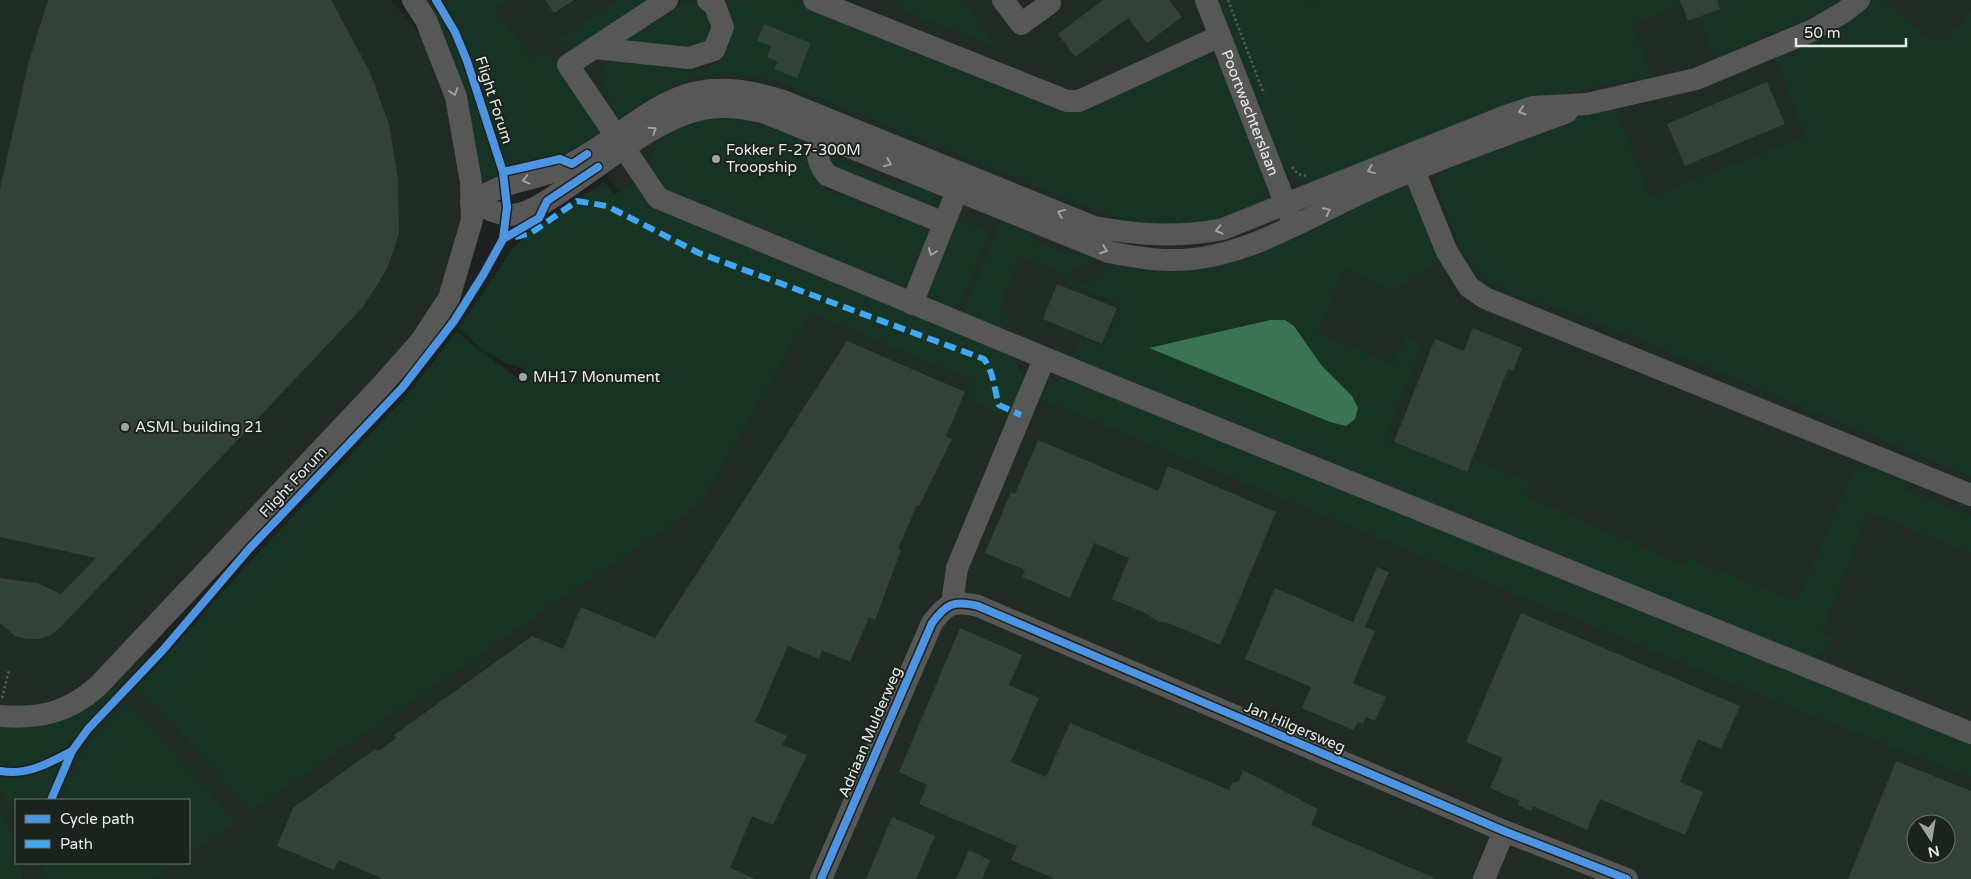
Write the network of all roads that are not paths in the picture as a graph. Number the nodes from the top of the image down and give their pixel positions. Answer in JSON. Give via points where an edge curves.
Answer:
{"nodes":[{"id":1,"x":667,"y":0,"type":"edge"},
{"id":2,"x":708,"y":0,"type":"edge"},
{"id":3,"x":814,"y":0,"type":"edge"},
{"id":4,"x":1003,"y":0,"type":"edge"},
{"id":5,"x":1206,"y":0,"type":"edge"},
{"id":6,"x":1859,"y":0,"type":"edge"},
{"id":7,"x":1051,"y":1,"type":"edge"},
{"id":8,"x":404,"y":2,"type":"edge"},
{"id":9,"x":426,"y":20,"type":"junction"},
{"id":10,"x":1220,"y":36,"type":"junction"},
{"id":11,"x":594,"y":48,"type":"junction"},
{"id":12,"x":422,"y":49,"type":"junction"},
{"id":13,"x":827,"y":129,"type":"junction"},
{"id":14,"x":619,"y":142,"type":"junction"},
{"id":15,"x":593,"y":160,"type":"junction"},
{"id":16,"x":1411,"y":163,"type":"junction"},
{"id":17,"x":957,"y":191,"type":"junction"},
{"id":18,"x":472,"y":202,"type":"junction"},
{"id":19,"x":1286,"y":204,"type":"junction"},
{"id":20,"x":944,"y":223,"type":"junction"},
{"id":21,"x":1294,"y":227,"type":"junction"},
{"id":22,"x":442,"y":301,"type":"junction"},
{"id":23,"x":912,"y":304,"type":"junction"},
{"id":24,"x":1044,"y":359,"type":"junction"},
{"id":25,"x":1971,"y":495,"type":"edge"},
{"id":26,"x":952,"y":604,"type":"junction"},
{"id":27,"x":0,"y":706,"type":"edge"},
{"id":28,"x":1971,"y":733,"type":"edge"},
{"id":29,"x":1504,"y":831,"type":"junction"},
{"id":30,"x":821,"y":879,"type":"edge"},
{"id":31,"x":1484,"y":879,"type":"edge"},
{"id":32,"x":1627,"y":879,"type":"edge"}],
"edges":[{"from":1,"to":11,"type":"street"},
{"from":2,"to":11,"type":"street","via":[[715,6],[723,27],[714,50],[689,58]]},
{"from":3,"to":10,"type":"street","via":[[1067,101],[1079,101]]},
{"from":4,"to":7,"type":"street","via":[[1022,24]]},
{"from":5,"to":10,"type":"street","name":"Poortwachterslaan"},
{"from":6,"to":16,"type":"street","via":[[1812,31],[1696,79],[1587,104],[1532,107]]},
{"from":8,"to":9,"type":"street","name":"Flight Forum"},
{"from":8,"to":12,"type":"street","name":"Flight Forum"},
{"from":9,"to":12,"type":"street","name":"Flight Forum"},
{"from":9,"to":18,"type":"street","name":"Flight Forum","one_way":true,"via":[[456,97]]},
{"from":10,"to":19,"type":"street","name":"Poortwachterslaan"},
{"from":11,"to":14,"type":"street","via":[[568,65]]},
{"from":12,"to":22,"type":"street","name":"Flight Forum","via":[[446,118],[454,159],[455,240]]},
{"from":13,"to":14,"type":"street","via":[[736,107],[710,108],[677,117]]},
{"from":13,"to":17,"type":"street","one_way":true},
{"from":19,"to":13,"type":"street","one_way":true,"via":[[1223,229],[1193,235],[1137,234],[1094,227]]},
{"from":13,"to":20,"type":"street","via":[[817,156],[827,175]]},
{"from":14,"to":15,"type":"street"},
{"from":14,"to":23,"type":"street","via":[[658,198]]},
{"from":15,"to":18,"type":"street","one_way":true,"via":[[505,186]]},
{"from":15,"to":18,"type":"street","via":[[547,201],[515,214],[506,215]]},
{"from":16,"to":19,"type":"street","one_way":true},
{"from":21,"to":16,"type":"street","one_way":true,"via":[[1372,188]]},
{"from":16,"to":25,"type":"street","via":[[1447,252],[1469,287],[1485,298]]},
{"from":17,"to":20,"type":"street"},
{"from":17,"to":21,"type":"street","one_way":true,"via":[[1109,252],[1142,258],[1204,257]]},
{"from":18,"to":22,"type":"street","name":"Flight Forum","via":[[472,220]]},
{"from":19,"to":21,"type":"street","name":"Poortwachterslaan"},
{"from":20,"to":23,"type":"street","one_way":true},
{"from":22,"to":27,"type":"street","name":"Flight Forum","via":[[421,341],[382,385],[86,697],[56,713],[26,718]]},
{"from":23,"to":24,"type":"street"},
{"from":24,"to":26,"type":"street","via":[[957,568]]},
{"from":24,"to":28,"type":"street"},
{"from":26,"to":29,"type":"street","name":"Jan Hilgersweg","via":[[964,602],[978,606]]},
{"from":26,"to":30,"type":"street","name":"Adriaan Mulderweg","via":[[945,607],[932,623]]},
{"from":29,"to":31,"type":"street"},
{"from":29,"to":32,"type":"street","name":"Jan Hilgersweg"}]}
